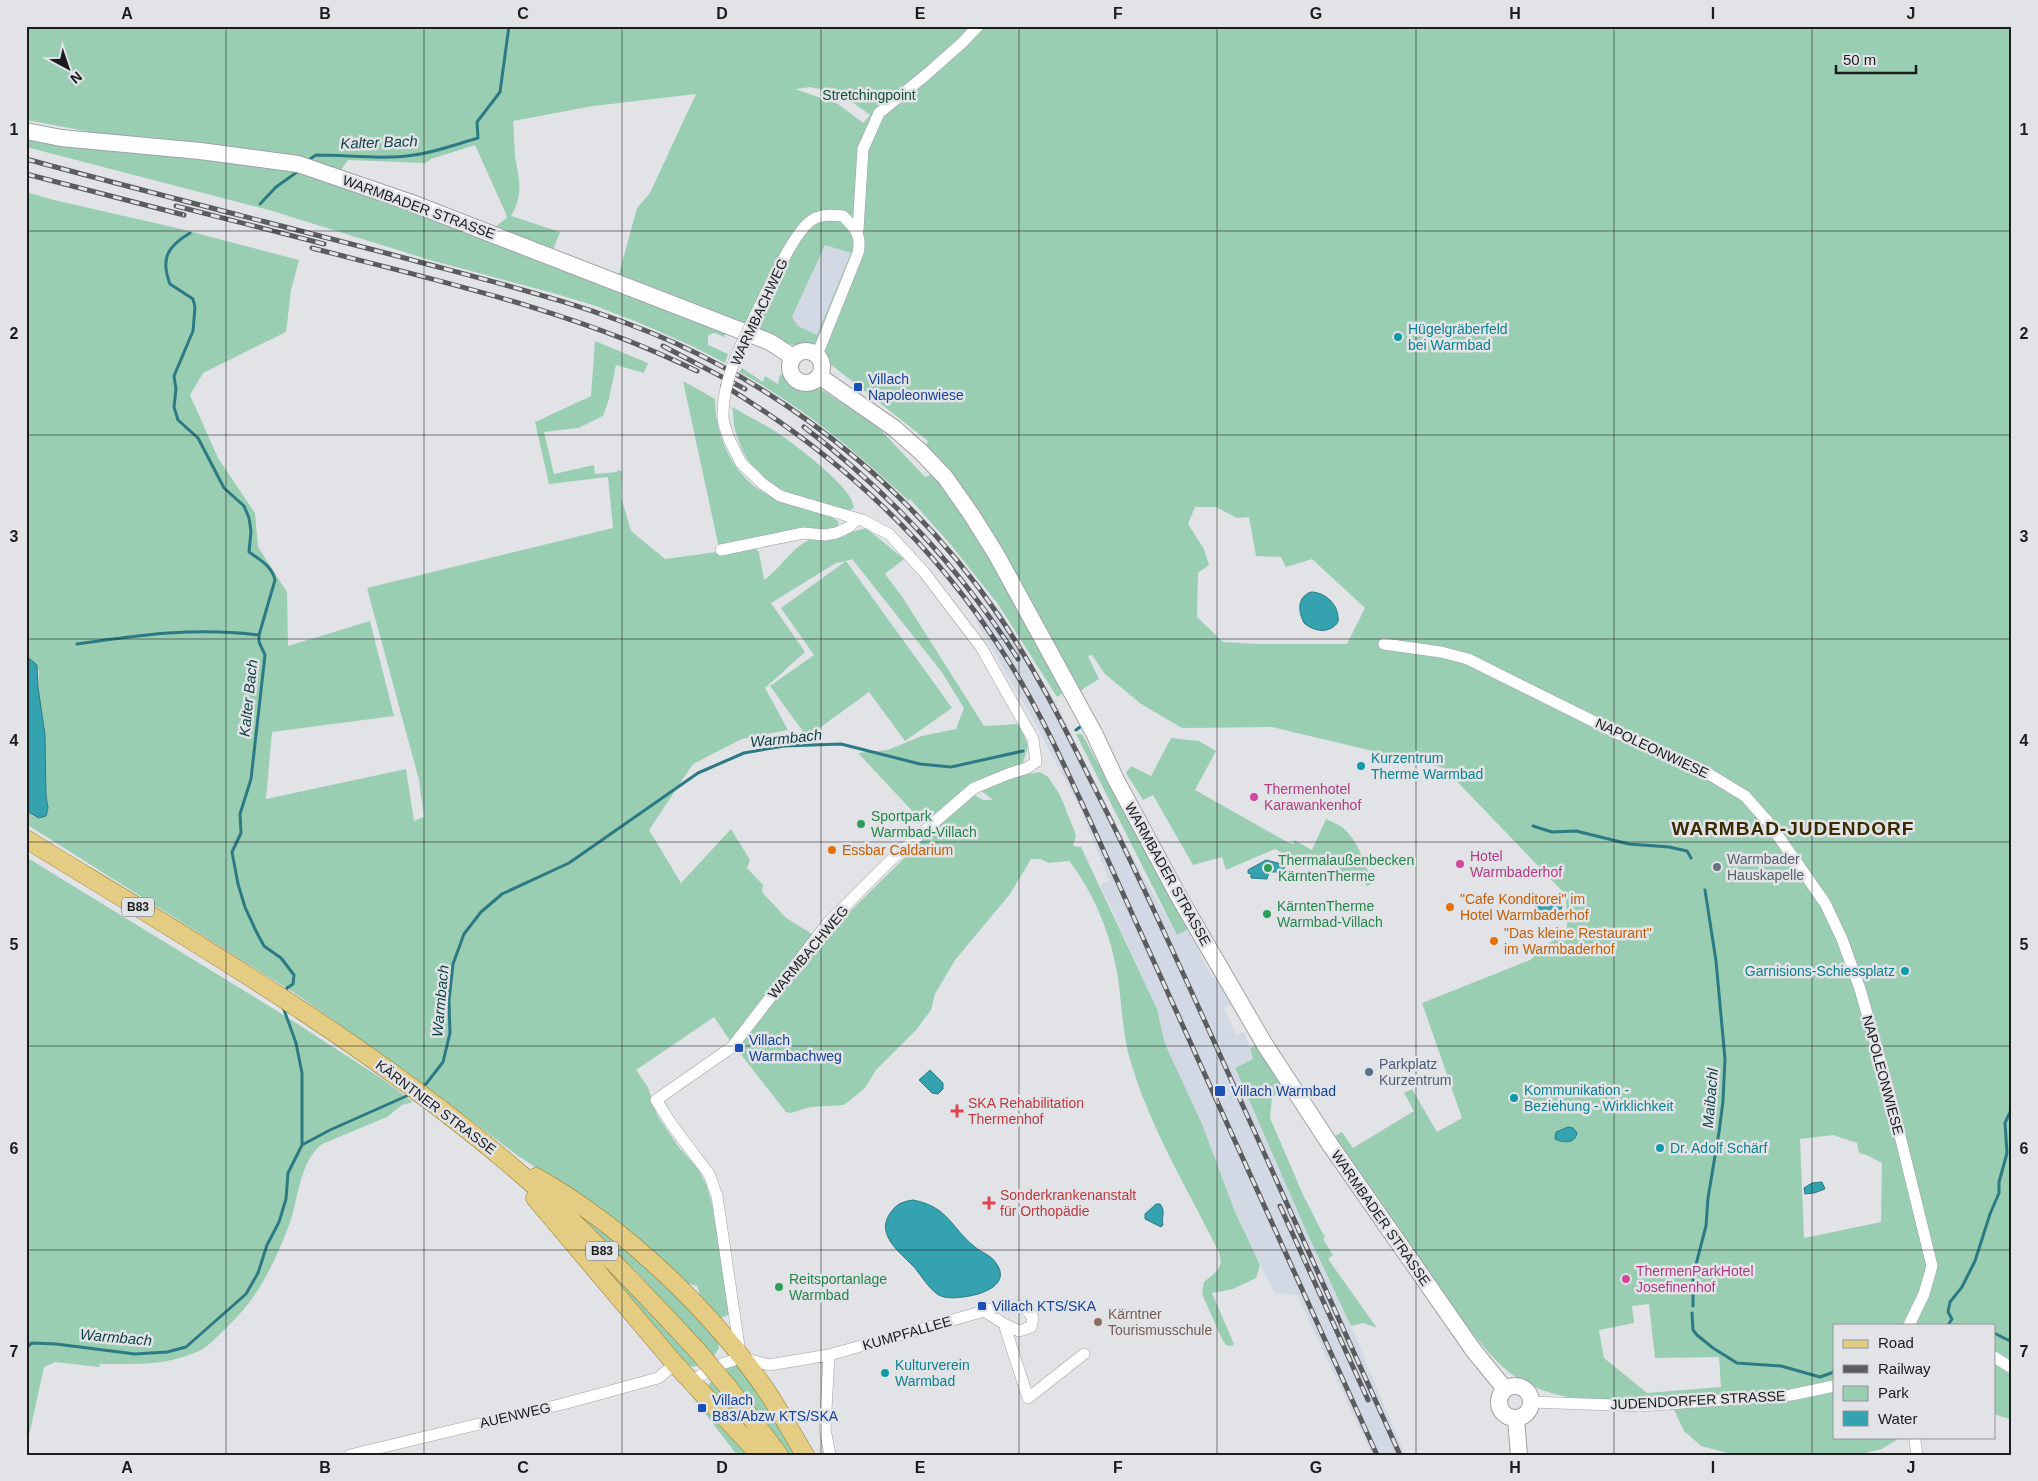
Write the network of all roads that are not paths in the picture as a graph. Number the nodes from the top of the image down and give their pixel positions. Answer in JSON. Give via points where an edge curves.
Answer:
{"nodes":[{"id":1,"x":978,"y":26,"type":"edge"},
{"id":2,"x":26,"y":131,"type":"edge"},
{"id":3,"x":858,"y":230,"type":"junction"},
{"id":4,"x":817,"y":355,"type":"junction"},
{"id":5,"x":793,"y":357,"type":"junction"},
{"id":6,"x":819,"y":376,"type":"junction"},
{"id":7,"x":857,"y":519,"type":"junction"},
{"id":8,"x":720,"y":550,"type":"dead end"},
{"id":9,"x":1384,"y":644,"type":"dead end"},
{"id":10,"x":26,"y":838,"type":"edge"},
{"id":11,"x":503,"y":1158,"type":"junction"},
{"id":12,"x":986,"y":1312,"type":"junction"},
{"id":13,"x":1004,"y":1324,"type":"junction"},
{"id":14,"x":1909,"y":1324,"type":"edge"},
{"id":15,"x":1084,"y":1354,"type":"dead end"},
{"id":16,"x":829,"y":1355,"type":"junction"},
{"id":17,"x":740,"y":1358,"type":"junction"},
{"id":18,"x":1996,"y":1358,"type":"edge"},
{"id":19,"x":676,"y":1364,"type":"junction"},
{"id":20,"x":2012,"y":1368,"type":"edge"},
{"id":21,"x":692,"y":1382,"type":"junction"},
{"id":22,"x":1833,"y":1386,"type":"edge"},
{"id":23,"x":1505,"y":1389,"type":"junction"},
{"id":24,"x":1531,"y":1402,"type":"junction"},
{"id":25,"x":1516,"y":1419,"type":"junction"},
{"id":26,"x":1915,"y":1442,"type":"dead end"},
{"id":27,"x":350,"y":1455,"type":"edge"},
{"id":28,"x":760,"y":1455,"type":"edge"},
{"id":29,"x":780,"y":1455,"type":"edge"},
{"id":30,"x":805,"y":1455,"type":"edge"},
{"id":31,"x":830,"y":1455,"type":"edge"},
{"id":32,"x":1519,"y":1455,"type":"edge"},
{"id":33,"x":1916,"y":1455,"type":"edge"}],
"edges":[{"from":1,"to":3,"type":"street","via":[[879,113],[863,149]]},
{"from":2,"to":5,"type":"street","name":"WARMBADER STRASSE","via":[[61,138],[298,164],[409,202],[622,284],[770,342]]},
{"from":3,"to":4,"type":"street","via":[[860,243],[856,258]]},
{"from":3,"to":7,"type":"street","name":"WARMBACHWEG","bridge":true,"via":[[843,216],[826,215],[812,220],[794,240],[734,362],[723,418],[741,463],[763,484],[780,496]]},
{"from":4,"to":5,"type":"street","via":[[802,351]]},
{"from":4,"to":6,"type":"street","via":[[822,368]]},
{"from":5,"to":6,"type":"street","via":[[790,372],[796,380],[806,384]]},
{"from":6,"to":23,"type":"street","name":"WARMBADER STRASSE","via":[[894,428],[921,452],[945,477],[971,514],[1090,725],[1179,897],[1265,1045],[1474,1351]]},
{"from":7,"to":8,"type":"street","via":[[836,533],[803,533]]},
{"from":7,"to":17,"type":"street","name":"WARMBACHWEG","via":[[889,534],[924,572],[981,647],[1033,739],[1036,762],[974,788],[894,857],[827,924],[732,1046],[656,1100],[709,1174],[717,1196]]},
{"from":9,"to":14,"type":"street","name":"NAPOLEONWIESE","via":[[1468,659],[1622,735],[1699,768],[1745,796],[1769,823],[1825,902],[1842,939],[1889,1091],[1932,1266],[1924,1294]]},
{"from":10,"to":11,"type":"main road","name":"KÄRNTNER STRASSE","number":"B83","via":[[296,1006],[398,1077]]},
{"from":11,"to":17,"type":"main road","via":[[554,1187],[629,1242],[715,1325]]},
{"from":11,"to":19,"type":"main road"},
{"from":11,"to":29,"type":"main road","name":"KÄRNTNER STRASSE","number":"B83","bridge":true,"via":[[630,1278],[728,1386]]},
{"from":12,"to":13,"type":"street","name":"KUMPFALLEE"},
{"from":12,"to":13,"type":"street","name":"KUMPFALLEE","via":[[1002,1306],[1023,1306],[1033,1318],[1031,1327],[1018,1332]]},
{"from":12,"to":16,"type":"street","name":"KUMPFALLEE"},
{"from":13,"to":15,"type":"street","via":[[1028,1398]]},
{"from":16,"to":17,"type":"street","name":"KUMPFALLEE","via":[[769,1365]]},
{"from":16,"to":31,"type":"street","via":[[825,1429]]},
{"from":17,"to":21,"type":"street","via":[[716,1366]]},
{"from":17,"to":30,"type":"main road","via":[[769,1395]]},
{"from":18,"to":20,"type":"street"},
{"from":19,"to":21,"type":"main road"},
{"from":19,"to":27,"type":"street","name":"AUENWEG","via":[[658,1378]]},
{"from":21,"to":28,"type":"main road"},
{"from":22,"to":24,"type":"street","name":"JUDENDORFER STRASSE","via":[[1791,1395],[1640,1406]]},
{"from":23,"to":24,"type":"street","via":[[1521,1388]]},
{"from":23,"to":25,"type":"street","via":[[1500,1398],[1500,1408],[1506,1416]]},
{"from":24,"to":25,"type":"street","via":[[1528,1412]]},
{"from":25,"to":32,"type":"street"},
{"from":26,"to":33,"type":"street"}]}
